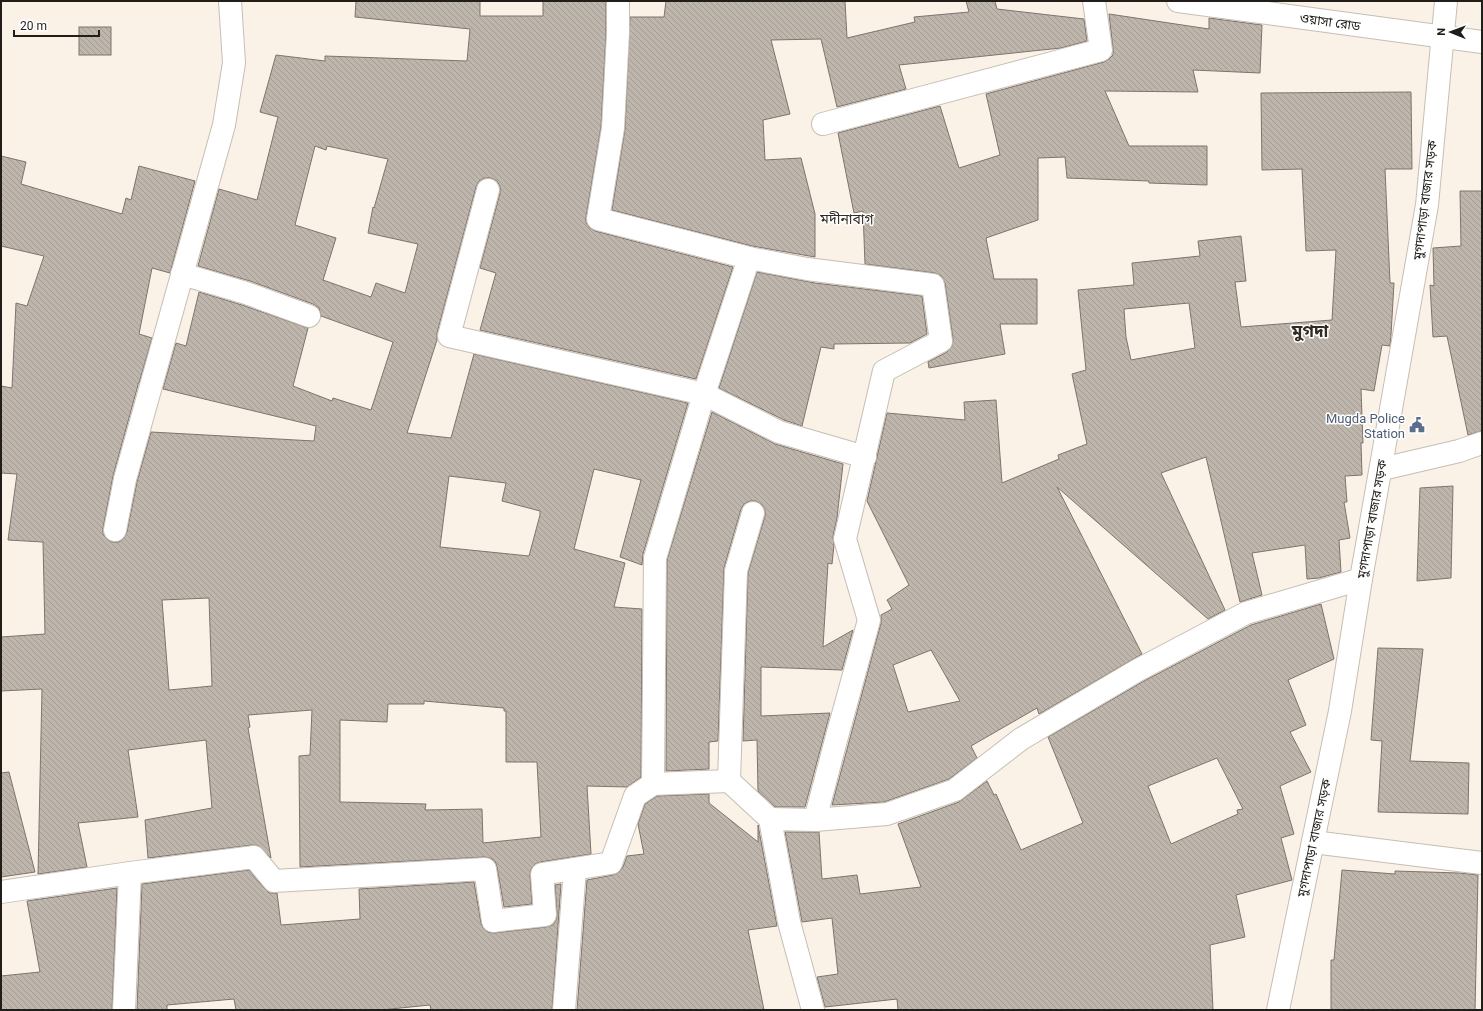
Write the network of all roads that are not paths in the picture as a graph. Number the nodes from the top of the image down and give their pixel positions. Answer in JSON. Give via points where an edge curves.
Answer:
{"nodes":[{"id":1,"x":230,"y":1,"type":"edge"},
{"id":2,"x":618,"y":1,"type":"edge"},
{"id":3,"x":1094,"y":1,"type":"edge"},
{"id":4,"x":1178,"y":1,"type":"edge"},
{"id":5,"x":1446,"y":1,"type":"edge"},
{"id":6,"x":1443,"y":38,"type":"junction"},
{"id":7,"x":1482,"y":42,"type":"edge"},
{"id":8,"x":823,"y":124,"type":"dead end"},
{"id":9,"x":488,"y":190,"type":"dead end"},
{"id":10,"x":749,"y":258,"type":"junction"},
{"id":11,"x":182,"y":274,"type":"junction"},
{"id":12,"x":309,"y":316,"type":"dead end"},
{"id":13,"x":704,"y":394,"type":"junction"},
{"id":14,"x":1482,"y":443,"type":"edge"},
{"id":15,"x":865,"y":457,"type":"junction"},
{"id":16,"x":1382,"y":469,"type":"junction"},
{"id":17,"x":753,"y":513,"type":"dead end"},
{"id":18,"x":115,"y":530,"type":"dead end"},
{"id":19,"x":1361,"y":579,"type":"junction"},
{"id":20,"x":729,"y":782,"type":"junction"},
{"id":21,"x":653,"y":784,"type":"junction"},
{"id":22,"x":770,"y":819,"type":"junction"},
{"id":23,"x":815,"y":820,"type":"junction"},
{"id":24,"x":1313,"y":842,"type":"junction"},
{"id":25,"x":1482,"y":863,"type":"edge"},
{"id":26,"x":575,"y":869,"type":"junction"},
{"id":27,"x":130,"y":873,"type":"junction"},
{"id":28,"x":1,"y":892,"type":"edge"},
{"id":29,"x":124,"y":1010,"type":"edge"},
{"id":30,"x":564,"y":1010,"type":"edge"},
{"id":31,"x":812,"y":1010,"type":"edge"},
{"id":32,"x":1278,"y":1010,"type":"edge"}],
"edges":[{"from":1,"to":11,"type":"street","via":[[234,63],[224,125]]},
{"from":2,"to":10,"type":"street","via":[[614,128],[598,219]]},
{"from":3,"to":8,"type":"street","via":[[1101,50]]},
{"from":4,"to":6,"type":"street","name":"ওয়াসা রোড"},
{"from":5,"to":6,"type":"street","name":"মুগদাপাড়া বাজার সড়ক"},
{"from":6,"to":7,"type":"street","name":"ওয়াসা রোড"},
{"from":6,"to":16,"type":"street","name":"মুগদাপাড়া বাজার সড়ক","via":[[1427,205]]},
{"from":9,"to":13,"type":"street","via":[[449,336]]},
{"from":10,"to":13,"type":"street"},
{"from":10,"to":15,"type":"street","via":[[807,269],[933,285],[941,341],[884,371]]},
{"from":11,"to":12,"type":"street","via":[[246,293]]},
{"from":11,"to":18,"type":"street","via":[[125,479]]},
{"from":13,"to":15,"type":"street","via":[[779,432]]},
{"from":13,"to":21,"type":"street","via":[[655,558]]},
{"from":14,"to":16,"type":"street"},
{"from":15,"to":23,"type":"street","via":[[845,539],[869,620]]},
{"from":16,"to":19,"type":"street","name":"মুগদাপাড়া বাজার সড়ক"},
{"from":17,"to":20,"type":"street","via":[[736,571]]},
{"from":19,"to":23,"type":"street","via":[[1246,613],[1138,670],[1021,739],[955,790],[887,814]]},
{"from":19,"to":24,"type":"street","name":"মুগদাপাড়া বাজার সড়ক","via":[[1340,711]]},
{"from":20,"to":21,"type":"street"},
{"from":20,"to":22,"type":"street"},
{"from":21,"to":26,"type":"street","via":[[635,796],[611,863]]},
{"from":22,"to":23,"type":"street"},
{"from":22,"to":31,"type":"street","via":[[789,922]]},
{"from":24,"to":25,"type":"street"},
{"from":24,"to":32,"type":"street","name":"মুগদাপাড়া বাজার সড়ক"},
{"from":26,"to":27,"type":"street","via":[[542,874],[545,915],[493,921],[485,868],[274,881],[254,857]]},
{"from":26,"to":30,"type":"street"},
{"from":27,"to":28,"type":"street"},
{"from":27,"to":29,"type":"street"}]}
